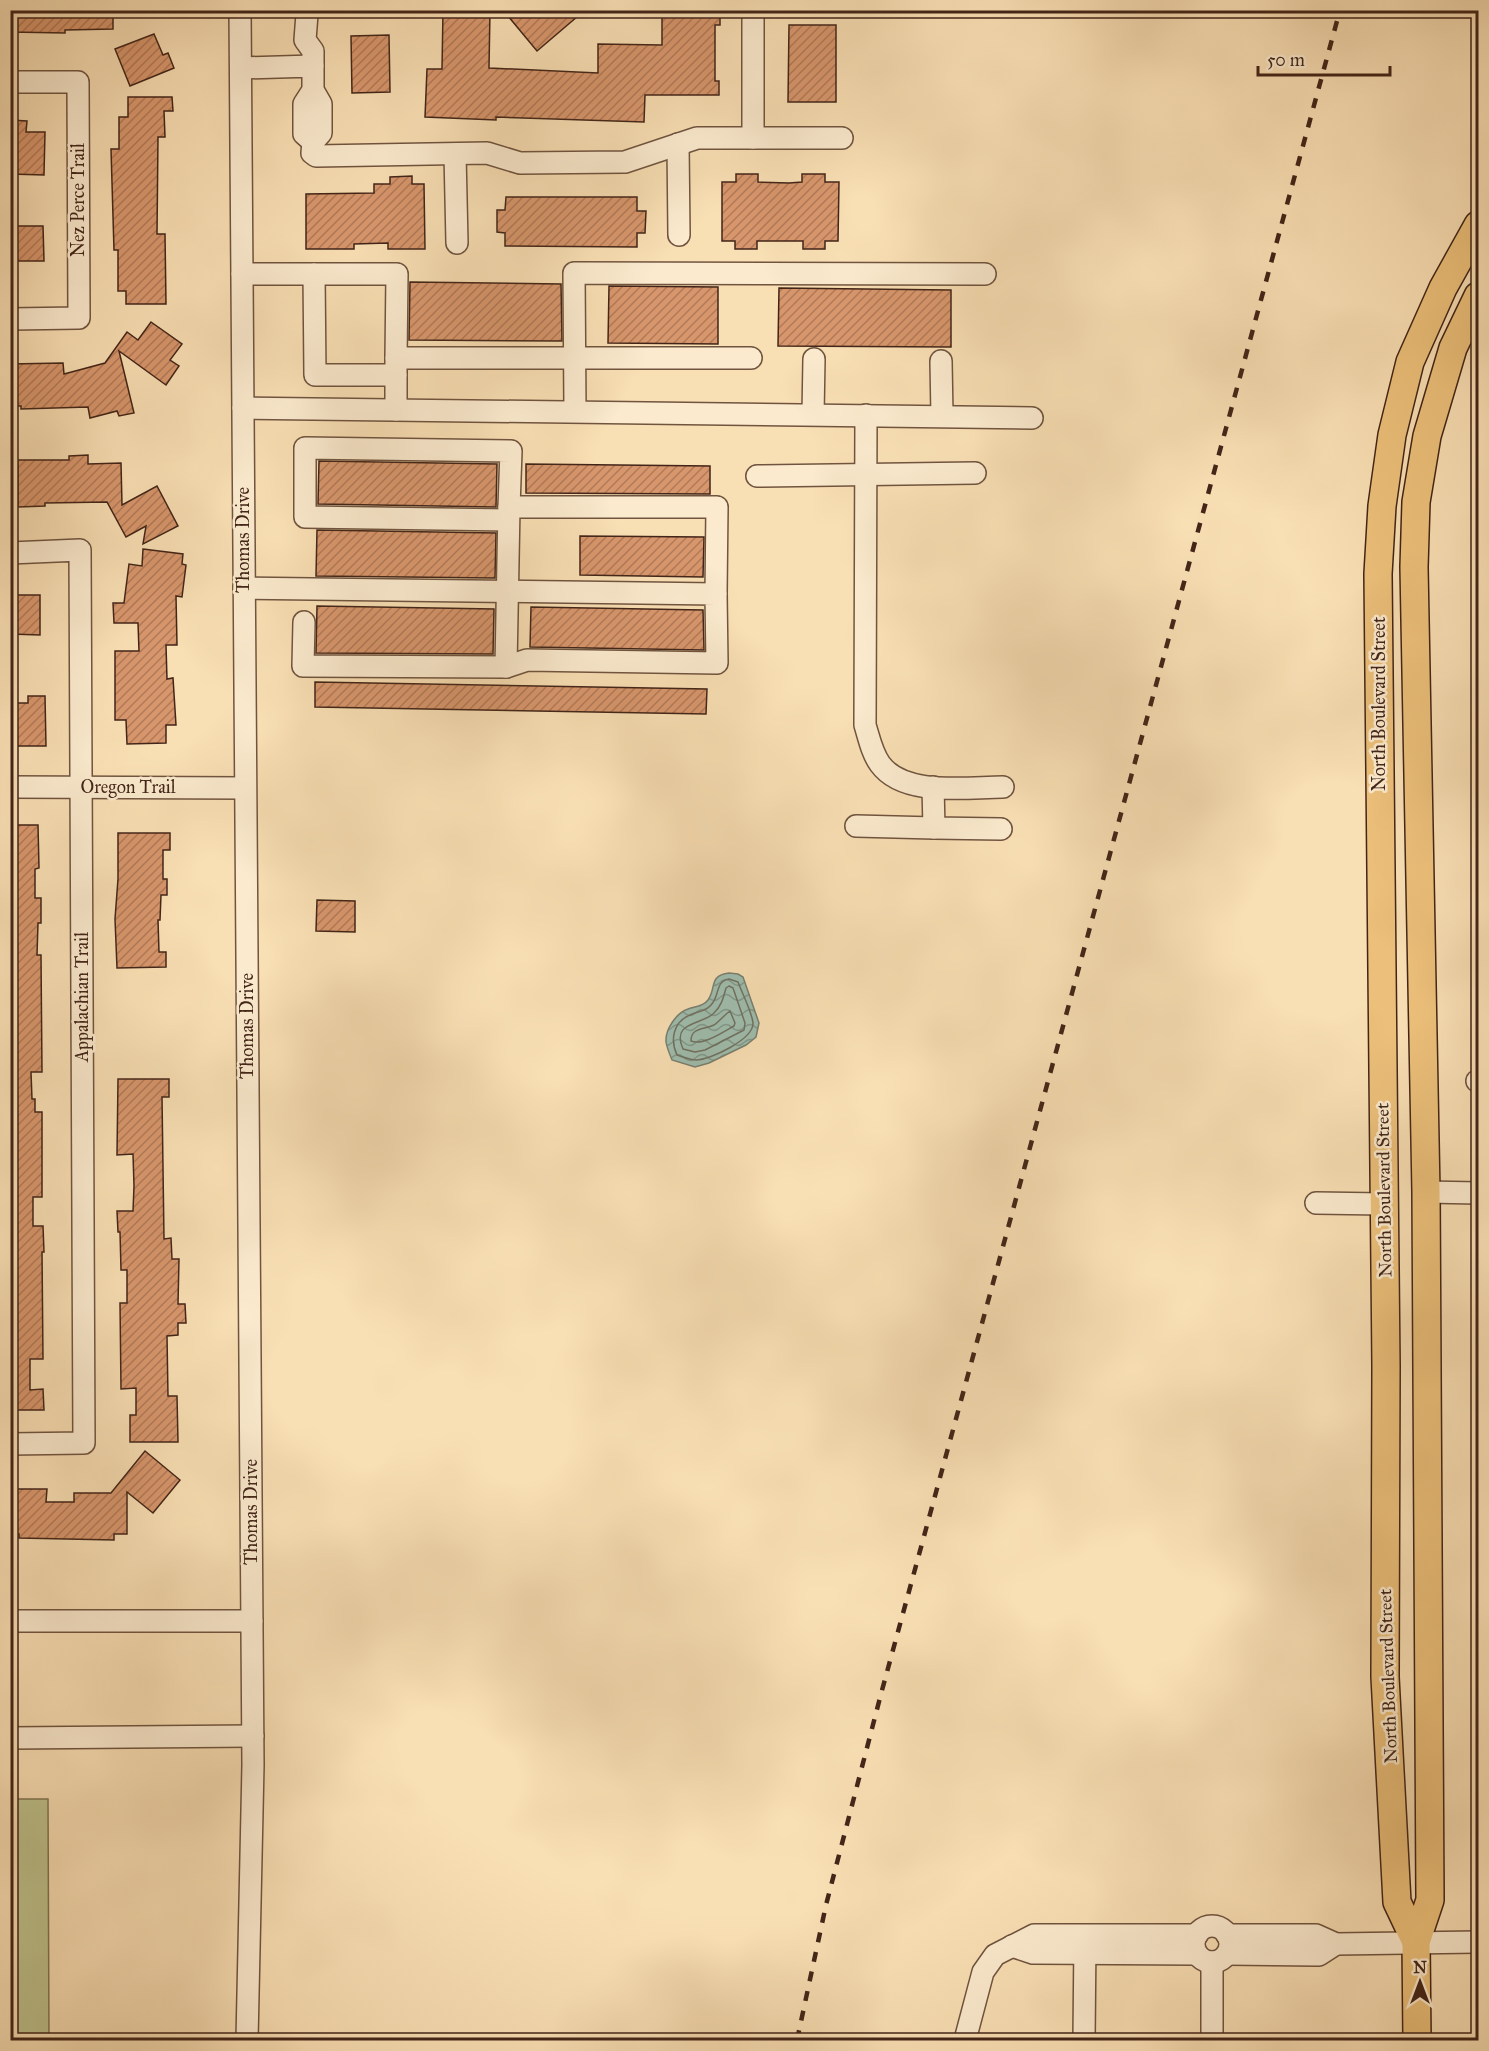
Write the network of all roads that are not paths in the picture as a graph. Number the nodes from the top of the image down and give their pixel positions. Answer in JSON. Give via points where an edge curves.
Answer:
{"nodes":[{"id":1,"x":240,"y":10,"type":"edge"},
{"id":2,"x":309,"y":10,"type":"edge"},
{"id":3,"x":320,"y":10,"type":"edge"},
{"id":4,"x":753,"y":10,"type":"edge"},
{"id":5,"x":313,"y":58,"type":"junction"},
{"id":6,"x":241,"y":68,"type":"junction"},
{"id":7,"x":10,"y":82,"type":"edge"},
{"id":8,"x":753,"y":138,"type":"junction"},
{"id":9,"x":842,"y":138,"type":"dead end"},
{"id":10,"x":678,"y":144,"type":"junction"},
{"id":11,"x":455,"y":154,"type":"junction"},
{"id":12,"x":1479,"y":225,"type":"edge"},
{"id":13,"x":680,"y":235,"type":"dead end"},
{"id":14,"x":457,"y":243,"type":"dead end"},
{"id":15,"x":242,"y":274,"type":"junction"},
{"id":16,"x":314,"y":274,"type":"junction"},
{"id":17,"x":985,"y":274,"type":"dead end"},
{"id":18,"x":1479,"y":296,"type":"edge"},
{"id":19,"x":10,"y":319,"type":"edge"},
{"id":20,"x":574,"y":358,"type":"junction"},
{"id":21,"x":751,"y":358,"type":"dead end"},
{"id":22,"x":814,"y":359,"type":"dead end"},
{"id":23,"x":941,"y":361,"type":"dead end"},
{"id":24,"x":396,"y":366,"type":"junction"},
{"id":25,"x":243,"y":408,"type":"junction"},
{"id":26,"x":396,"y":410,"type":"junction"},
{"id":27,"x":575,"y":411,"type":"junction"},
{"id":28,"x":813,"y":414,"type":"junction"},
{"id":29,"x":866,"y":415,"type":"junction"},
{"id":30,"x":942,"y":416,"type":"junction"},
{"id":31,"x":1032,"y":417,"type":"dead end"},
{"id":32,"x":975,"y":473,"type":"dead end"},
{"id":33,"x":866,"y":475,"type":"junction"},
{"id":34,"x":757,"y":476,"type":"dead end"},
{"id":35,"x":509,"y":513,"type":"junction"},
{"id":36,"x":10,"y":553,"type":"edge"},
{"id":37,"x":244,"y":588,"type":"junction"},
{"id":38,"x":508,"y":591,"type":"junction"},
{"id":39,"x":716,"y":594,"type":"junction"},
{"id":40,"x":304,"y":622,"type":"dead end"},
{"id":41,"x":506,"y":667,"type":"junction"},
{"id":42,"x":10,"y":787,"type":"edge"},
{"id":43,"x":82,"y":787,"type":"junction"},
{"id":44,"x":933,"y":787,"type":"junction"},
{"id":45,"x":1003,"y":787,"type":"dead end"},
{"id":46,"x":245,"y":788,"type":"junction"},
{"id":47,"x":856,"y":826,"type":"dead end"},
{"id":48,"x":934,"y":828,"type":"junction"},
{"id":49,"x":1001,"y":829,"type":"dead end"},
{"id":50,"x":1426,"y":1192,"type":"junction"},
{"id":51,"x":1479,"y":1193,"type":"edge"},
{"id":52,"x":1316,"y":1203,"type":"dead end"},
{"id":53,"x":1383,"y":1204,"type":"junction"},
{"id":54,"x":10,"y":1444,"type":"edge"},
{"id":55,"x":10,"y":1621,"type":"edge"},
{"id":56,"x":252,"y":1621,"type":"junction"},
{"id":57,"x":253,"y":1736,"type":"junction"},
{"id":58,"x":10,"y":1738,"type":"edge"},
{"id":59,"x":1416,"y":1942,"type":"junction"},
{"id":60,"x":1479,"y":1942,"type":"edge"},
{"id":61,"x":1085,"y":1944,"type":"junction"},
{"id":62,"x":1212,"y":1948,"type":"junction"},
{"id":63,"x":247,"y":2040,"type":"edge"},
{"id":64,"x":964,"y":2040,"type":"edge"},
{"id":65,"x":1084,"y":2040,"type":"edge"},
{"id":66,"x":1212,"y":2040,"type":"edge"},
{"id":67,"x":1417,"y":2040,"type":"edge"}],
"edges":[{"from":1,"to":6,"type":"street","name":"Thomas Drive"},
{"from":2,"to":5,"type":"street","via":[[305,40]]},
{"from":3,"to":5,"type":"street","via":[[319,40]]},
{"from":4,"to":8,"type":"street"},
{"from":5,"to":6,"type":"street"},
{"from":5,"to":11,"type":"street","via":[[313,90],[304,104],[304,134],[313,142],[312,153],[316,156]]},
{"from":6,"to":15,"type":"street","name":"Thomas Drive"},
{"from":7,"to":19,"type":"street","name":"Nez Perce Trail","via":[[78,82],[79,318]]},
{"from":8,"to":9,"type":"street"},
{"from":8,"to":10,"type":"street","via":[[697,138]]},
{"from":10,"to":11,"type":"street","via":[[625,162],[520,163],[487,153]]},
{"from":10,"to":13,"type":"street"},
{"from":11,"to":14,"type":"street"},
{"from":12,"to":53,"type":"main road","name":"North Boulevard Street","via":[[1443,288],[1410,362],[1392,435],[1382,506],[1378,574]]},
{"from":15,"to":16,"type":"street"},
{"from":15,"to":25,"type":"street","name":"Thomas Drive"},
{"from":16,"to":24,"type":"street","via":[[397,274]]},
{"from":16,"to":24,"type":"street","via":[[315,375]]},
{"from":17,"to":20,"type":"street","via":[[574,273]]},
{"from":18,"to":50,"type":"main road","name":"North Boulevard Street","via":[[1453,348],[1426,438],[1416,502]]},
{"from":20,"to":21,"type":"street"},
{"from":20,"to":24,"type":"street"},
{"from":20,"to":27,"type":"street"},
{"from":22,"to":28,"type":"street"},
{"from":23,"to":30,"type":"street"},
{"from":24,"to":26,"type":"street"},
{"from":25,"to":26,"type":"street"},
{"from":25,"to":37,"type":"street","name":"Thomas Drive"},
{"from":26,"to":27,"type":"street"},
{"from":27,"to":28,"type":"street"},
{"from":28,"to":29,"type":"street"},
{"from":29,"to":30,"type":"street"},
{"from":29,"to":33,"type":"street"},
{"from":30,"to":31,"type":"street"},
{"from":32,"to":33,"type":"street"},
{"from":33,"to":34,"type":"street"},
{"from":33,"to":44,"type":"street","via":[[865,725],[878,762],[887,772],[900,781]]},
{"from":35,"to":35,"type":"street","via":[[305,518],[305,448],[511,451]]},
{"from":35,"to":38,"type":"street"},
{"from":35,"to":39,"type":"street","via":[[717,507]]},
{"from":36,"to":43,"type":"street","name":"Appalachian Trail","via":[[80,550]]},
{"from":37,"to":38,"type":"street"},
{"from":37,"to":46,"type":"street","name":"Thomas Drive"},
{"from":38,"to":39,"type":"street"},
{"from":38,"to":41,"type":"street"},
{"from":39,"to":41,"type":"street","via":[[717,663],[527,660]]},
{"from":40,"to":41,"type":"street","via":[[303,666]]},
{"from":42,"to":43,"type":"street","name":"Oregon Trail"},
{"from":43,"to":46,"type":"street","name":"Oregon Trail"},
{"from":43,"to":54,"type":"street","name":"Appalachian Trail","via":[[84,1443]]},
{"from":44,"to":45,"type":"street"},
{"from":44,"to":48,"type":"street"},
{"from":46,"to":56,"type":"street","name":"Thomas Drive"},
{"from":47,"to":48,"type":"street"},
{"from":48,"to":49,"type":"street"},
{"from":50,"to":51,"type":"street"},
{"from":50,"to":53,"type":"main road"},
{"from":50,"to":59,"type":"main road","name":"North Boulevard Street","via":[[1430,1900]]},
{"from":52,"to":53,"type":"street"},
{"from":53,"to":59,"type":"main road","name":"North Boulevard Street","via":[[1385,1677],[1397,1902]]},
{"from":55,"to":56,"type":"street"},
{"from":56,"to":57,"type":"street","name":"Thomas Drive"},
{"from":57,"to":58,"type":"street"},
{"from":57,"to":63,"type":"street","name":"Thomas Drive"},
{"from":59,"to":60,"type":"street"},
{"from":59,"to":62,"type":"street","via":[[1336,1944],[1316,1935]]},
{"from":59,"to":67,"type":"main road","name":"North Boulevard Street"},
{"from":61,"to":62,"type":"street"},
{"from":61,"to":64,"type":"street","via":[[1034,1953],[1012,1946],[995,1955],[983,1972]]},
{"from":61,"to":65,"type":"street"},
{"from":62,"to":66,"type":"street"}]}
